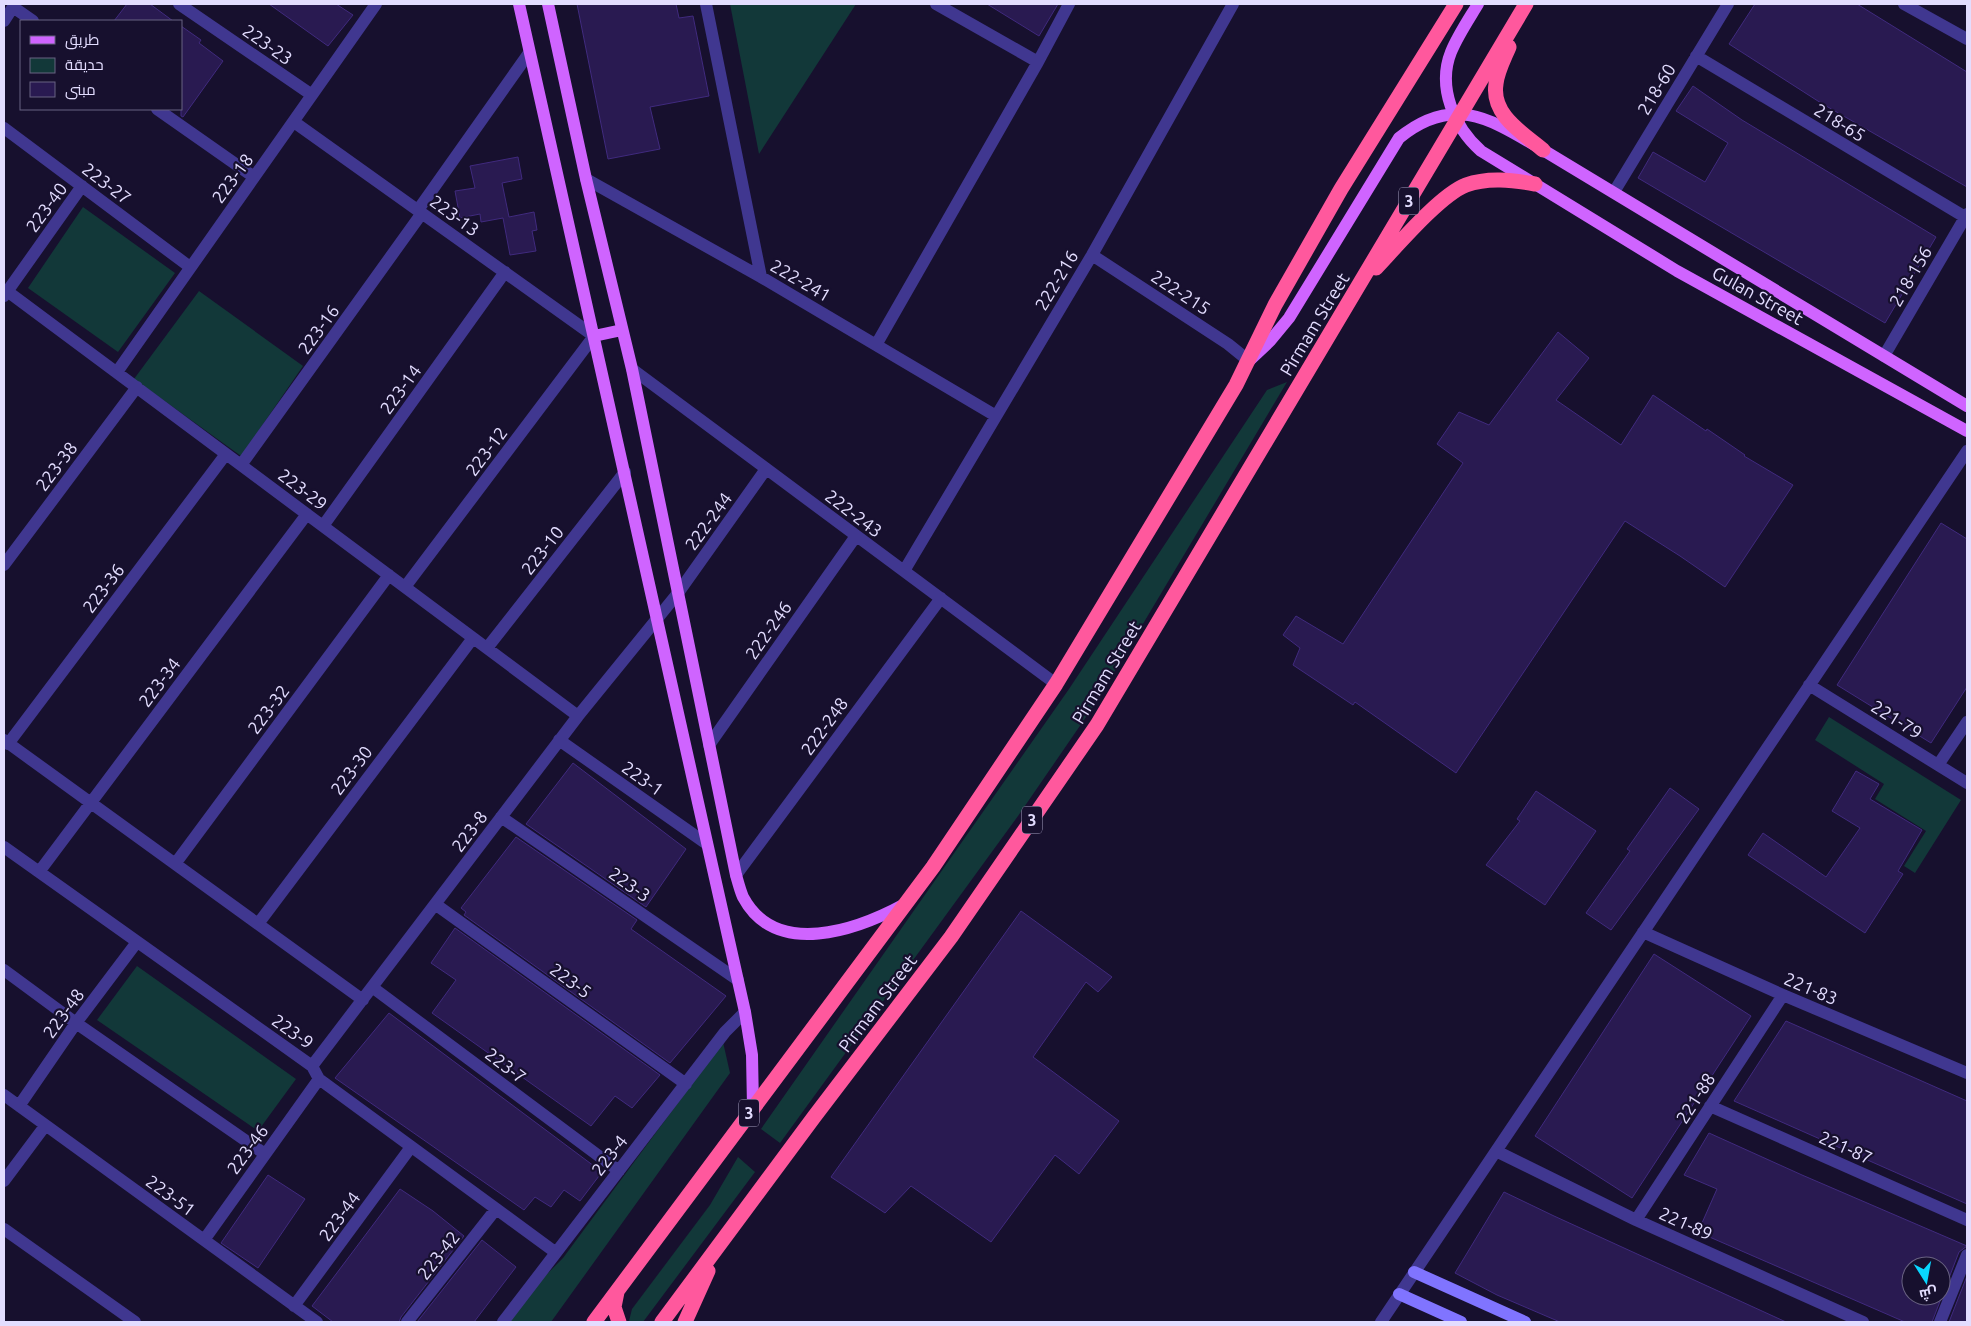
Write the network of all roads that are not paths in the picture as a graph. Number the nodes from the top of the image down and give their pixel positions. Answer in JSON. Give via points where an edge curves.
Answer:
{"nodes":[{"id":1,"x":180,"y":4,"type":"edge"},
{"id":2,"x":519,"y":4,"type":"edge"},
{"id":3,"x":548,"y":4,"type":"edge"},
{"id":4,"x":706,"y":4,"type":"edge"},
{"id":5,"x":936,"y":4,"type":"edge"},
{"id":6,"x":1070,"y":4,"type":"edge"},
{"id":7,"x":1233,"y":4,"type":"edge"},
{"id":8,"x":1456,"y":4,"type":"edge"},
{"id":9,"x":1478,"y":4,"type":"edge"},
{"id":10,"x":1728,"y":4,"type":"edge"},
{"id":11,"x":1904,"y":4,"type":"edge"},
{"id":12,"x":374,"y":5,"type":"edge"},
{"id":13,"x":14,"y":6,"type":"edge"},
{"id":14,"x":1524,"y":7,"type":"edge"},
{"id":15,"x":32,"y":20,"type":"edge"},
{"id":16,"x":4,"y":21,"type":"edge"},
{"id":17,"x":1967,"y":39,"type":"edge"},
{"id":18,"x":529,"y":53,"type":"junction"},
{"id":19,"x":1696,"y":56,"type":"junction"},
{"id":20,"x":1038,"y":62,"type":"junction"},
{"id":21,"x":312,"y":95,"type":"junction"},
{"id":22,"x":158,"y":110,"type":"edge"},
{"id":23,"x":1457,"y":117,"type":"junction"},
{"id":24,"x":294,"y":122,"type":"junction"},
{"id":25,"x":4,"y":128,"type":"edge"},
{"id":26,"x":1543,"y":150,"type":"junction"},
{"id":27,"x":254,"y":177,"type":"junction"},
{"id":28,"x":586,"y":179,"type":"junction"},
{"id":29,"x":1534,"y":184,"type":"junction"},
{"id":30,"x":82,"y":186,"type":"junction"},
{"id":31,"x":1614,"y":192,"type":"junction"},
{"id":32,"x":420,"y":212,"type":"junction"},
{"id":33,"x":1966,"y":216,"type":"edge"},
{"id":34,"x":1092,"y":255,"type":"junction"},
{"id":35,"x":190,"y":267,"type":"junction"},
{"id":36,"x":505,"y":272,"type":"junction"},
{"id":37,"x":761,"y":277,"type":"junction"},
{"id":38,"x":1357,"y":288,"type":"junction"},
{"id":39,"x":6,"y":293,"type":"edge"},
{"id":40,"x":622,"y":330,"type":"junction"},
{"id":41,"x":594,"y":336,"type":"junction"},
{"id":42,"x":876,"y":345,"type":"junction"},
{"id":43,"x":1884,"y":356,"type":"junction"},
{"id":44,"x":1249,"y":361,"type":"junction"},
{"id":45,"x":632,"y":369,"type":"junction"},
{"id":46,"x":117,"y":372,"type":"junction"},
{"id":47,"x":137,"y":387,"type":"junction"},
{"id":48,"x":1967,"y":406,"type":"edge"},
{"id":49,"x":996,"y":416,"type":"junction"},
{"id":50,"x":1967,"y":431,"type":"edge"},
{"id":51,"x":1967,"y":451,"type":"edge"},
{"id":52,"x":226,"y":454,"type":"junction"},
{"id":53,"x":241,"y":465,"type":"junction"},
{"id":54,"x":766,"y":469,"type":"junction"},
{"id":55,"x":625,"y":472,"type":"junction"},
{"id":56,"x":307,"y":514,"type":"junction"},
{"id":57,"x":323,"y":526,"type":"junction"},
{"id":58,"x":856,"y":536,"type":"junction"},
{"id":59,"x":4,"y":565,"type":"edge"},
{"id":60,"x":904,"y":571,"type":"junction"},
{"id":61,"x":389,"y":575,"type":"junction"},
{"id":62,"x":405,"y":587,"type":"junction"},
{"id":63,"x":678,"y":593,"type":"junction"},
{"id":64,"x":940,"y":598,"type":"junction"},
{"id":65,"x":658,"y":620,"type":"junction"},
{"id":66,"x":473,"y":638,"type":"junction"},
{"id":67,"x":487,"y":648,"type":"junction"},
{"id":68,"x":1056,"y":684,"type":"junction"},
{"id":69,"x":1809,"y":685,"type":"junction"},
{"id":70,"x":578,"y":716,"type":"junction"},
{"id":71,"x":1967,"y":722,"type":"edge"},
{"id":72,"x":559,"y":740,"type":"junction"},
{"id":73,"x":6,"y":742,"type":"edge"},
{"id":74,"x":709,"y":745,"type":"junction"},
{"id":75,"x":1938,"y":765,"type":"junction"},
{"id":76,"x":1967,"y":783,"type":"edge"},
{"id":77,"x":89,"y":803,"type":"junction"},
{"id":78,"x":501,"y":817,"type":"junction"},
{"id":79,"x":708,"y":844,"type":"junction"},
{"id":80,"x":4,"y":847,"type":"edge"},
{"id":81,"x":175,"y":864,"type":"junction"},
{"id":82,"x":39,"y":872,"type":"junction"},
{"id":83,"x":736,"y":875,"type":"junction"},
{"id":84,"x":435,"y":904,"type":"junction"},
{"id":85,"x":905,"y":904,"type":"junction"},
{"id":86,"x":258,"y":924,"type":"junction"},
{"id":87,"x":1643,"y":932,"type":"junction"},
{"id":88,"x":137,"y":942,"type":"junction"},
{"id":89,"x":4,"y":970,"type":"edge"},
{"id":90,"x":738,"y":980,"type":"junction"},
{"id":91,"x":372,"y":987,"type":"junction"},
{"id":92,"x":1783,"y":995,"type":"junction"},
{"id":93,"x":363,"y":1000,"type":"junction"},
{"id":94,"x":745,"y":1012,"type":"junction"},
{"id":95,"x":76,"y":1023,"type":"junction"},
{"id":96,"x":312,"y":1066,"type":"junction"},
{"id":97,"x":1967,"y":1073,"type":"edge"},
{"id":98,"x":319,"y":1079,"type":"junction"},
{"id":99,"x":686,"y":1084,"type":"junction"},
{"id":100,"x":4,"y":1096,"type":"edge"},
{"id":101,"x":19,"y":1106,"type":"junction"},
{"id":102,"x":1710,"y":1106,"type":"junction"},
{"id":103,"x":753,"y":1107,"type":"junction"},
{"id":104,"x":45,"y":1126,"type":"junction"},
{"id":105,"x":411,"y":1147,"type":"junction"},
{"id":106,"x":1496,"y":1151,"type":"junction"},
{"id":107,"x":265,"y":1154,"type":"junction"},
{"id":108,"x":619,"y":1171,"type":"junction"},
{"id":109,"x":4,"y":1182,"type":"edge"},
{"id":110,"x":496,"y":1209,"type":"junction"},
{"id":111,"x":1636,"y":1220,"type":"junction"},
{"id":112,"x":1967,"y":1220,"type":"edge"},
{"id":113,"x":4,"y":1229,"type":"edge"},
{"id":114,"x":204,"y":1240,"type":"junction"},
{"id":115,"x":723,"y":1240,"type":"junction"},
{"id":116,"x":555,"y":1252,"type":"junction"},
{"id":117,"x":1967,"y":1255,"type":"edge"},
{"id":118,"x":1414,"y":1272,"type":"junction"},
{"id":119,"x":618,"y":1290,"type":"junction"},
{"id":120,"x":1400,"y":1294,"type":"junction"},
{"id":121,"x":294,"y":1306,"type":"junction"},
{"id":122,"x":135,"y":1322,"type":"edge"},
{"id":123,"x":317,"y":1322,"type":"edge"},
{"id":124,"x":407,"y":1322,"type":"edge"},
{"id":125,"x":503,"y":1322,"type":"edge"},
{"id":126,"x":594,"y":1322,"type":"edge"},
{"id":127,"x":619,"y":1322,"type":"edge"},
{"id":128,"x":662,"y":1322,"type":"edge"},
{"id":129,"x":684,"y":1322,"type":"edge"},
{"id":130,"x":1380,"y":1322,"type":"edge"},
{"id":131,"x":1461,"y":1322,"type":"edge"},
{"id":132,"x":1525,"y":1322,"type":"edge"},
{"id":133,"x":1863,"y":1322,"type":"edge"},
{"id":134,"x":1940,"y":1322,"type":"edge"}],
"edges":[{"from":1,"to":21,"type":"street","name":"223-23"},
{"from":2,"to":18,"type":"main road"},
{"from":3,"to":28,"type":"main road"},
{"from":4,"to":37,"type":"street"},
{"from":5,"to":20,"type":"street"},
{"from":6,"to":20,"type":"street"},
{"from":7,"to":34,"type":"street","name":"222-216"},
{"from":8,"to":44,"type":"highway","name":"Pirmam Street","number":"3","via":[[1341,189],[1275,305]]},
{"from":9,"to":23,"type":"main road","via":[[1448,63],[1447,84]]},
{"from":10,"to":19,"type":"street","name":"218-60"},
{"from":11,"to":17,"type":"street"},
{"from":12,"to":21,"type":"street","name":"223-18"},
{"from":13,"to":15,"type":"street"},
{"from":13,"to":16,"type":"street"},
{"from":14,"to":23,"type":"highway","name":"Pirmam Street","number":"3"},
{"from":14,"to":26,"type":"highway","via":[[1497,77],[1495,92],[1505,118]]},
{"from":18,"to":32,"type":"street","name":"223-16"},
{"from":18,"to":41,"type":"main road"},
{"from":19,"to":31,"type":"street","name":"218-60"},
{"from":19,"to":33,"type":"street","name":"218-65"},
{"from":20,"to":42,"type":"street"},
{"from":21,"to":24,"type":"street","name":"223-18"},
{"from":22,"to":27,"type":"street"},
{"from":23,"to":26,"type":"main road","name":"Gulan Street","via":[[1490,120]]},
{"from":23,"to":29,"type":"main road","name":"Gulan Street","via":[[1465,134],[1481,151]]},
{"from":23,"to":38,"type":"highway","name":"Pirmam Street","number":"3"},
{"from":23,"to":44,"type":"main road","via":[[1442,116],[1419,124],[1399,138],[1289,318]]},
{"from":24,"to":27,"type":"street","name":"223-18"},
{"from":24,"to":32,"type":"street","name":"223-13"},
{"from":25,"to":30,"type":"street","name":"223-27"},
{"from":26,"to":31,"type":"main road","name":"Gulan Street"},
{"from":27,"to":35,"type":"street","name":"223-18"},
{"from":28,"to":37,"type":"street","name":"222-241"},
{"from":28,"to":40,"type":"main road"},
{"from":29,"to":38,"type":"highway","via":[[1493,180],[1479,181],[1458,189],[1434,208]]},
{"from":29,"to":50,"type":"main road","name":"Gulan Street","via":[[1677,271]]},
{"from":30,"to":35,"type":"street","name":"223-27"},
{"from":30,"to":39,"type":"street","name":"223-40"},
{"from":31,"to":43,"type":"main road","name":"Gulan Street"},
{"from":32,"to":36,"type":"street","name":"223-13"},
{"from":32,"to":53,"type":"street","name":"223-16"},
{"from":33,"to":43,"type":"street","name":"218-156"},
{"from":34,"to":44,"type":"street","name":"222-215"},
{"from":34,"to":49,"type":"street","name":"222-216"},
{"from":35,"to":46,"type":"street","name":"223-18"},
{"from":36,"to":41,"type":"street","name":"223-13"},
{"from":36,"to":57,"type":"street","name":"223-14"},
{"from":37,"to":42,"type":"street","name":"222-241"},
{"from":38,"to":115,"type":"highway","name":"Pirmam Street","number":"3","via":[[1097,725],[951,938]]},
{"from":39,"to":46,"type":"street","name":"223-29"},
{"from":40,"to":41,"type":"main road"},
{"from":40,"to":45,"type":"main road"},
{"from":41,"to":55,"type":"main road"},
{"from":41,"to":62,"type":"street","name":"223-12"},
{"from":42,"to":49,"type":"street","name":"222-241"},
{"from":43,"to":48,"type":"main road","name":"Gulan Street"},
{"from":44,"to":68,"type":"highway","name":"Pirmam Street","number":"3"},
{"from":45,"to":54,"type":"street","name":"222-243"},
{"from":45,"to":63,"type":"main road"},
{"from":46,"to":47,"type":"street","name":"223-29"},
{"from":47,"to":52,"type":"street","name":"223-29"},
{"from":47,"to":59,"type":"street","name":"223-38"},
{"from":49,"to":60,"type":"street","name":"222-216"},
{"from":51,"to":69,"type":"street"},
{"from":52,"to":53,"type":"street","name":"223-29"},
{"from":52,"to":73,"type":"street","name":"223-36"},
{"from":53,"to":56,"type":"street","name":"223-29"},
{"from":54,"to":58,"type":"street","name":"222-243"},
{"from":54,"to":63,"type":"street","name":"222-244"},
{"from":55,"to":65,"type":"main road"},
{"from":55,"to":67,"type":"street","name":"223-10"},
{"from":56,"to":57,"type":"street","name":"223-29"},
{"from":56,"to":77,"type":"street","name":"223-34"},
{"from":57,"to":61,"type":"street","name":"223-29"},
{"from":58,"to":60,"type":"street","name":"222-243"},
{"from":58,"to":74,"type":"street","name":"222-246"},
{"from":60,"to":64,"type":"street","name":"222-243"},
{"from":61,"to":62,"type":"street","name":"223-29"},
{"from":61,"to":81,"type":"street","name":"223-32"},
{"from":62,"to":66,"type":"street","name":"223-29"},
{"from":63,"to":65,"type":"street","name":"222-244"},
{"from":63,"to":74,"type":"main road"},
{"from":64,"to":68,"type":"street","name":"222-243"},
{"from":64,"to":83,"type":"street","name":"222-248"},
{"from":65,"to":70,"type":"street","name":"223-8"},
{"from":65,"to":79,"type":"main road"},
{"from":66,"to":67,"type":"street","name":"223-29"},
{"from":66,"to":86,"type":"street","name":"223-30"},
{"from":67,"to":70,"type":"street","name":"223-29"},
{"from":68,"to":85,"type":"highway","name":"Pirmam Street","number":"3"},
{"from":69,"to":75,"type":"street","name":"221-79"},
{"from":69,"to":87,"type":"street"},
{"from":70,"to":72,"type":"street","name":"223-8"},
{"from":71,"to":75,"type":"street"},
{"from":72,"to":78,"type":"street","name":"223-8"},
{"from":72,"to":79,"type":"street","name":"223-1"},
{"from":73,"to":77,"type":"street"},
{"from":74,"to":83,"type":"main road"},
{"from":75,"to":76,"type":"street","name":"221-79"},
{"from":77,"to":81,"type":"street"},
{"from":77,"to":82,"type":"street","name":"223-34"},
{"from":78,"to":84,"type":"street","name":"223-8"},
{"from":78,"to":90,"type":"street","name":"223-3"},
{"from":79,"to":90,"type":"main road"},
{"from":80,"to":82,"type":"street","name":"223-9"},
{"from":81,"to":86,"type":"street"},
{"from":82,"to":88,"type":"street","name":"223-9"},
{"from":83,"to":85,"type":"main road","via":[[743,897],[758,917],[780,931],[804,935],[829,932],[852,927]]},
{"from":84,"to":91,"type":"street","name":"223-8"},
{"from":84,"to":99,"type":"street","name":"223-5"},
{"from":85,"to":103,"type":"highway","name":"Pirmam Street","number":"3"},
{"from":86,"to":93,"type":"street"},
{"from":87,"to":92,"type":"street","name":"221-83"},
{"from":87,"to":106,"type":"street"},
{"from":88,"to":95,"type":"street","name":"223-48"},
{"from":88,"to":96,"type":"street","name":"223-9"},
{"from":89,"to":95,"type":"street"},
{"from":90,"to":94,"type":"main road"},
{"from":91,"to":93,"type":"street","name":"223-8"},
{"from":91,"to":108,"type":"street","name":"223-7"},
{"from":92,"to":97,"type":"street","name":"221-83"},
{"from":92,"to":102,"type":"street","name":"221-88"},
{"from":93,"to":96,"type":"street","name":"223-8"},
{"from":94,"to":99,"type":"street","name":"223-4","via":[[725,1032]]},
{"from":94,"to":103,"type":"main road","via":[[752,1055]]},
{"from":95,"to":101,"type":"street","name":"223-48"},
{"from":95,"to":107,"type":"street"},
{"from":96,"to":98,"type":"street","name":"223-9"},
{"from":98,"to":105,"type":"street","name":"223-9"},
{"from":98,"to":107,"type":"street","name":"223-46"},
{"from":99,"to":108,"type":"street","name":"223-4"},
{"from":100,"to":101,"type":"street","name":"223-51"},
{"from":101,"to":104,"type":"street","name":"223-51"},
{"from":102,"to":111,"type":"street","name":"221-88"},
{"from":102,"to":112,"type":"street","name":"221-87"},
{"from":103,"to":119,"type":"highway","name":"Pirmam Street","number":"3"},
{"from":104,"to":109,"type":"street"},
{"from":104,"to":114,"type":"street","name":"223-51"},
{"from":105,"to":110,"type":"street","name":"223-9"},
{"from":105,"to":121,"type":"street","name":"223-44"},
{"from":106,"to":111,"type":"street","name":"221-89"},
{"from":106,"to":118,"type":"street"},
{"from":107,"to":114,"type":"street","name":"223-46"},
{"from":108,"to":116,"type":"street","name":"223-4"},
{"from":110,"to":116,"type":"street","name":"223-9"},
{"from":110,"to":124,"type":"street","name":"223-42"},
{"from":111,"to":133,"type":"street","name":"221-89"},
{"from":113,"to":122,"type":"street"},
{"from":114,"to":121,"type":"street","name":"223-51"},
{"from":115,"to":128,"type":"highway","name":"Pirmam Street","number":"3"},
{"from":115,"to":129,"type":"highway"},
{"from":116,"to":125,"type":"street","name":"223-4"},
{"from":117,"to":134,"type":"street"},
{"from":118,"to":120,"type":"street"},
{"from":118,"to":132,"type":"street"},
{"from":119,"to":126,"type":"highway","name":"Pirmam Street","number":"3"},
{"from":119,"to":127,"type":"highway","via":[[614,1307]]},
{"from":120,"to":130,"type":"street"},
{"from":120,"to":131,"type":"street"},
{"from":121,"to":123,"type":"street","name":"223-51"}]}
